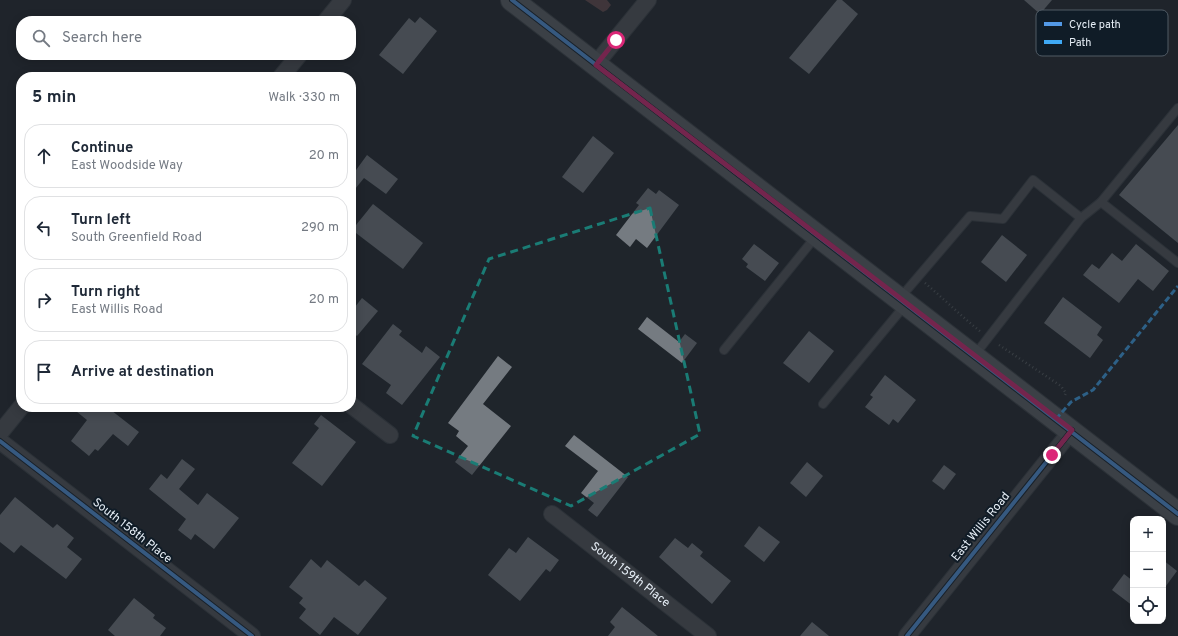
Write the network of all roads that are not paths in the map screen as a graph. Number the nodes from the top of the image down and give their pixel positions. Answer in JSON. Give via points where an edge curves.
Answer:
{"nodes":[{"id":1,"x":343,"y":0,"type":"edge"},
{"id":2,"x":512,"y":0,"type":"edge"},
{"id":3,"x":648,"y":0,"type":"edge"},
{"id":4,"x":330,"y":16,"type":"edge"},
{"id":5,"x":295,"y":60,"type":"edge"},
{"id":6,"x":596,"y":65,"type":"junction"},
{"id":7,"x":285,"y":72,"type":"edge"},
{"id":8,"x":1178,"y":108,"type":"edge"},
{"id":9,"x":1101,"y":202,"type":"junction"},
{"id":10,"x":1081,"y":218,"type":"junction"},
{"id":11,"x":817,"y":234,"type":"junction"},
{"id":12,"x":1178,"y":263,"type":"edge"},
{"id":13,"x":903,"y":301,"type":"junction"},
{"id":14,"x":724,"y":350,"type":"dead end"},
{"id":15,"x":974,"y":356,"type":"junction"},
{"id":16,"x":823,"y":404,"type":"dead end"},
{"id":17,"x":356,"y":409,"type":"edge"},
{"id":18,"x":17,"y":412,"type":"edge"},
{"id":19,"x":1072,"y":430,"type":"junction"},
{"id":20,"x":0,"y":433,"type":"edge"},
{"id":21,"x":390,"y":435,"type":"dead end"},
{"id":22,"x":0,"y":441,"type":"edge"},
{"id":23,"x":552,"y":514,"type":"dead end"},
{"id":24,"x":1178,"y":514,"type":"edge"},
{"id":25,"x":252,"y":636,"type":"edge"},
{"id":26,"x":708,"y":636,"type":"edge"},
{"id":27,"x":907,"y":636,"type":"edge"}],
"edges":[{"from":1,"to":4,"type":"street"},
{"from":2,"to":6,"type":"main road"},
{"from":3,"to":6,"type":"street"},
{"from":5,"to":7,"type":"street"},
{"from":6,"to":11,"type":"main road"},
{"from":8,"to":9,"type":"lane"},
{"from":9,"to":10,"type":"lane"},
{"from":9,"to":12,"type":"lane"},
{"from":10,"to":13,"type":"lane","via":[[1033,180],[1003,219],[970,216],[917,277]]},
{"from":10,"to":15,"type":"lane"},
{"from":11,"to":13,"type":"main road"},
{"from":11,"to":14,"type":"lane"},
{"from":13,"to":15,"type":"main road"},
{"from":13,"to":16,"type":"lane"},
{"from":15,"to":19,"type":"main road"},
{"from":17,"to":21,"type":"street"},
{"from":18,"to":20,"type":"street"},
{"from":19,"to":24,"type":"main road"},
{"from":19,"to":27,"type":"street","name":"East Willis Road"},
{"from":22,"to":25,"type":"street","name":"South 158th Place"},
{"from":23,"to":26,"type":"street","name":"South 159th Place"}]}
